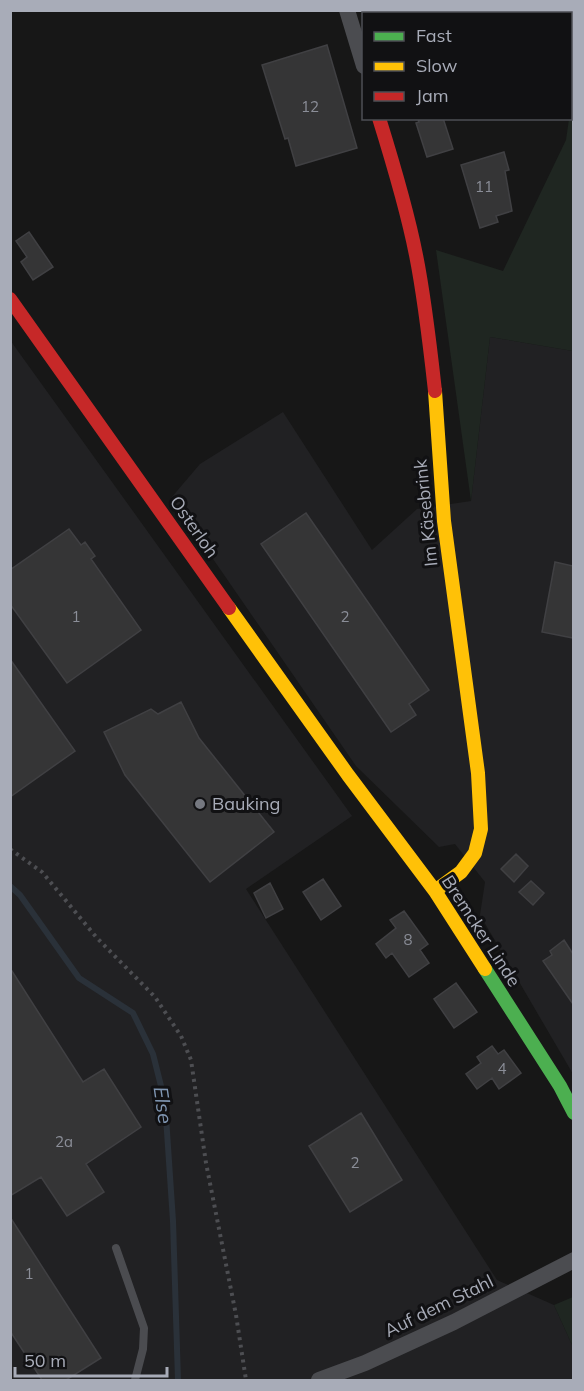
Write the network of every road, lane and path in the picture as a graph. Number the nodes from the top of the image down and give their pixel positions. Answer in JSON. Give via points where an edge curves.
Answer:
{"nodes":[{"id":1,"x":347,"y":10,"type":"edge"},
{"id":2,"x":362,"y":62,"type":"edge"},
{"id":3,"x":380,"y":120,"type":"edge"},
{"id":4,"x":11,"y":302,"type":"edge"},
{"id":5,"x":348,"y":775,"type":"joint"},
{"id":6,"x":10,"y":849,"type":"edge"},
{"id":7,"x":435,"y":891,"type":"junction"},
{"id":8,"x":573,"y":1113,"type":"edge"},
{"id":9,"x":116,"y":1248,"type":"dead end"},
{"id":10,"x":573,"y":1260,"type":"edge"},
{"id":11,"x":135,"y":1380,"type":"edge"},
{"id":12,"x":246,"y":1380,"type":"edge"},
{"id":13,"x":320,"y":1380,"type":"edge"}],
"edges":[{"from":1,"to":2,"type":"street"},
{"from":3,"to":7,"type":"main road","name":"Im Käsebrink","via":[[416,254],[427,321],[444,521],[478,773],[481,829],[475,852],[461,872]]},
{"from":4,"to":5,"type":"main road","name":"Osterloh"},
{"from":5,"to":7,"type":"main road","name":"Bremcker Linde"},
{"from":6,"to":12,"type":"path","via":[[42,872],[97,938],[155,997],[181,1036],[191,1060]]},
{"from":7,"to":8,"type":"main road","name":"Bremcker Linde","via":[[560,1086]]},
{"from":9,"to":11,"type":"lane","via":[[144,1328]]},
{"from":10,"to":13,"type":"street","name":"Auf dem Stahl","via":[[454,1322],[365,1364]]}]}
